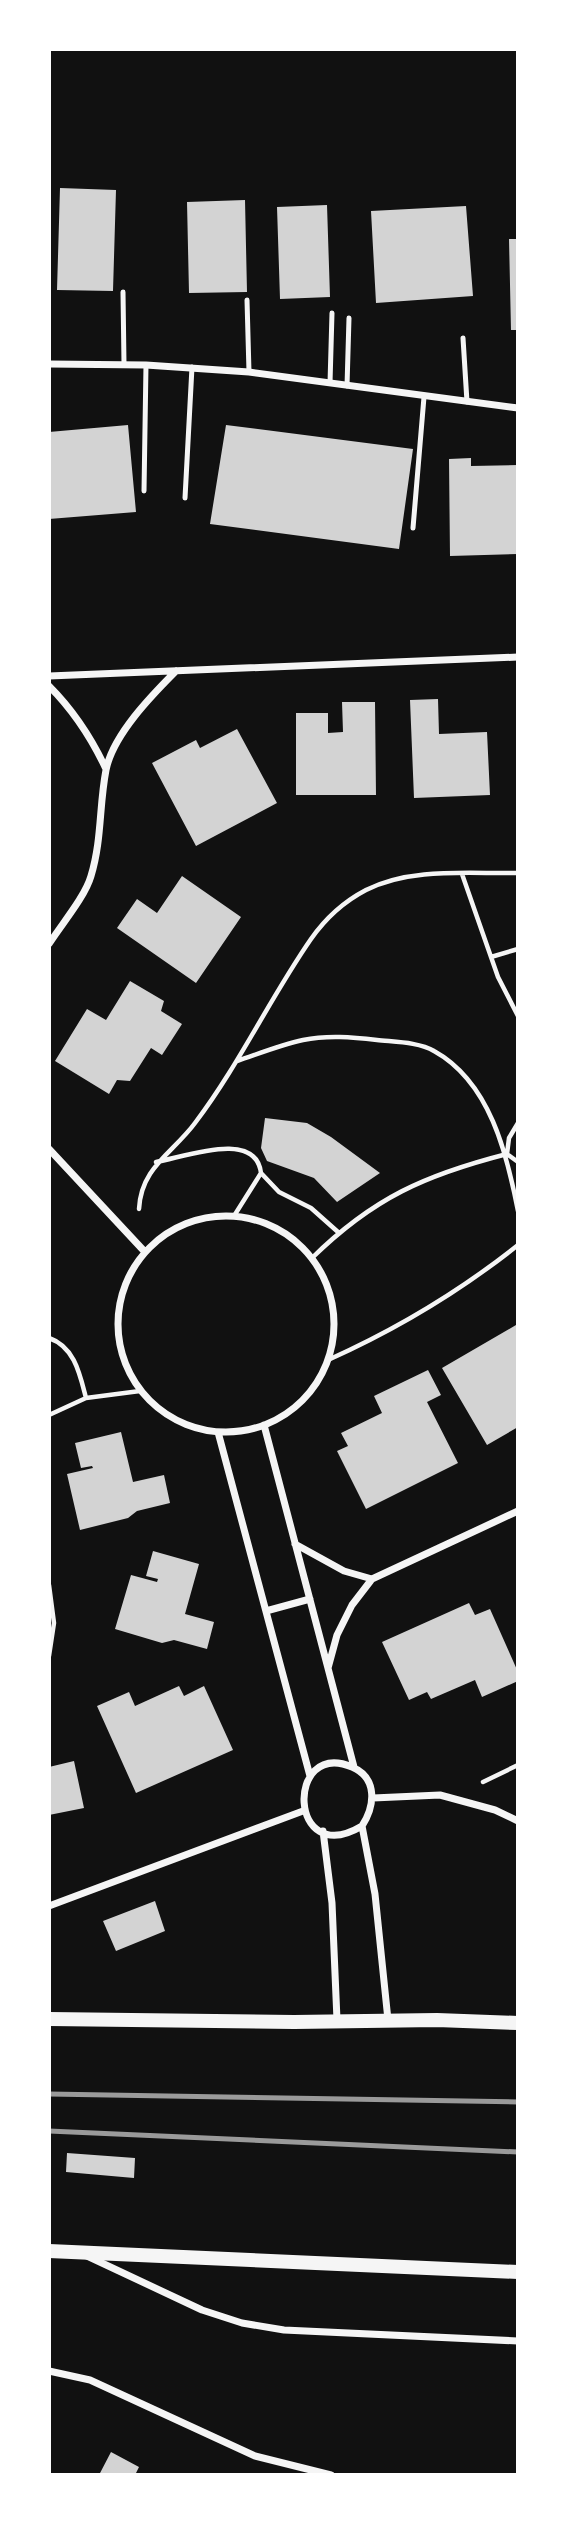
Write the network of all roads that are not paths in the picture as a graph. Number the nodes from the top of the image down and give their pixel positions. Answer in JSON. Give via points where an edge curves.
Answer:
{"nodes":[{"id":1,"x":123,"y":292,"type":"dead end"},
{"id":2,"x":247,"y":300,"type":"dead end"},
{"id":3,"x":332,"y":313,"type":"dead end"},
{"id":4,"x":349,"y":318,"type":"dead end"},
{"id":5,"x":463,"y":338,"type":"dead end"},
{"id":6,"x":49,"y":364,"type":"edge"},
{"id":7,"x":124,"y":364,"type":"junction"},
{"id":8,"x":146,"y":365,"type":"junction"},
{"id":9,"x":192,"y":367,"type":"junction"},
{"id":10,"x":249,"y":372,"type":"junction"},
{"id":11,"x":330,"y":384,"type":"junction"},
{"id":12,"x":348,"y":386,"type":"junction"},
{"id":13,"x":424,"y":397,"type":"junction"},
{"id":14,"x":467,"y":402,"type":"junction"},
{"id":15,"x":518,"y":408,"type":"edge"},
{"id":16,"x":144,"y":491,"type":"dead end"},
{"id":17,"x":185,"y":498,"type":"dead end"},
{"id":18,"x":413,"y":528,"type":"dead end"},
{"id":19,"x":518,"y":656,"type":"edge"},
{"id":20,"x":177,"y":670,"type":"junction"},
{"id":21,"x":49,"y":676,"type":"edge"},
{"id":22,"x":49,"y":686,"type":"edge"},
{"id":23,"x":106,"y":769,"type":"junction"},
{"id":24,"x":49,"y":944,"type":"edge"},
{"id":25,"x":49,"y":1149,"type":"edge"},
{"id":26,"x":147,"y":1249,"type":"junction"},
{"id":27,"x":264,"y":1425,"type":"junction"},
{"id":28,"x":218,"y":1432,"type":"junction"},
{"id":29,"x":518,"y":1511,"type":"edge"},
{"id":30,"x":295,"y":1544,"type":"junction"},
{"id":31,"x":372,"y":1579,"type":"junction"},
{"id":32,"x":310,"y":1600,"type":"junction"},
{"id":33,"x":266,"y":1611,"type":"junction"},
{"id":34,"x":328,"y":1668,"type":"junction"},
{"id":35,"x":354,"y":1767,"type":"junction"},
{"id":36,"x":310,"y":1776,"type":"junction"},
{"id":37,"x":373,"y":1798,"type":"junction"},
{"id":38,"x":303,"y":1811,"type":"junction"},
{"id":39,"x":518,"y":1821,"type":"edge"},
{"id":40,"x":362,"y":1826,"type":"junction"},
{"id":41,"x":323,"y":1831,"type":"junction"},
{"id":42,"x":49,"y":1906,"type":"edge"},
{"id":43,"x":49,"y":2019,"type":"edge"},
{"id":44,"x":337,"y":2020,"type":"junction"},
{"id":45,"x":388,"y":2021,"type":"junction"},
{"id":46,"x":518,"y":2023,"type":"edge"},
{"id":47,"x":49,"y":2251,"type":"edge"},
{"id":48,"x":77,"y":2251,"type":"junction"},
{"id":49,"x":518,"y":2272,"type":"edge"},
{"id":50,"x":518,"y":2341,"type":"edge"},
{"id":51,"x":49,"y":2371,"type":"edge"},
{"id":52,"x":331,"y":2475,"type":"edge"}],
"edges":[{"from":1,"to":7,"type":"lane"},
{"from":2,"to":10,"type":"lane"},
{"from":3,"to":11,"type":"lane"},
{"from":4,"to":12,"type":"lane"},
{"from":5,"to":14,"type":"lane"},
{"from":6,"to":7,"type":"street"},
{"from":7,"to":8,"type":"street"},
{"from":8,"to":9,"type":"street"},
{"from":8,"to":16,"type":"lane"},
{"from":9,"to":10,"type":"street"},
{"from":9,"to":17,"type":"lane"},
{"from":10,"to":11,"type":"street"},
{"from":11,"to":12,"type":"street"},
{"from":12,"to":13,"type":"street"},
{"from":13,"to":14,"type":"street"},
{"from":13,"to":18,"type":"lane"},
{"from":14,"to":15,"type":"street"},
{"from":19,"to":20,"type":"street"},
{"from":20,"to":21,"type":"street"},
{"from":20,"to":23,"type":"street","via":[[132,721]]},
{"from":22,"to":23,"type":"street","via":[[89,734]]},
{"from":23,"to":24,"type":"street","via":[[103,824],[91,879]]},
{"from":25,"to":26,"type":"street"},
{"from":26,"to":27,"type":"street","via":[[175,1229],[204,1218],[234,1216],[263,1223],[290,1237],[312,1258],[326,1281],[333,1307],[334,1334],[328,1360],[314,1388],[291,1410]]},
{"from":26,"to":28,"type":"street","via":[[128,1277],[119,1305],[118,1335],[125,1365],[141,1391],[162,1411],[188,1426]]},
{"from":27,"to":28,"type":"street"},
{"from":27,"to":30,"type":"street"},
{"from":28,"to":33,"type":"street"},
{"from":29,"to":31,"type":"street"},
{"from":30,"to":31,"type":"street","via":[[327,1563]]},
{"from":30,"to":32,"type":"street"},
{"from":31,"to":34,"type":"street","via":[[337,1635]]},
{"from":32,"to":33,"type":"street"},
{"from":32,"to":34,"type":"street"},
{"from":33,"to":36,"type":"street"},
{"from":34,"to":35,"type":"street"},
{"from":35,"to":36,"type":"street","via":[[330,1764]]},
{"from":35,"to":37,"type":"street","via":[[371,1786]]},
{"from":36,"to":38,"type":"street"},
{"from":37,"to":39,"type":"street","via":[[440,1795]]},
{"from":37,"to":40,"type":"street"},
{"from":38,"to":41,"type":"street"},
{"from":38,"to":42,"type":"street"},
{"from":40,"to":41,"type":"street","via":[[336,1835]]},
{"from":40,"to":45,"type":"street","via":[[375,1894]]},
{"from":41,"to":44,"type":"street","via":[[332,1903]]},
{"from":43,"to":44,"type":"main road"},
{"from":44,"to":45,"type":"main road"},
{"from":45,"to":46,"type":"main road"},
{"from":47,"to":48,"type":"main road"},
{"from":48,"to":49,"type":"main road"},
{"from":48,"to":50,"type":"street","via":[[202,2310],[242,2323],[284,2330]]},
{"from":51,"to":52,"type":"street","via":[[90,2380],[255,2456]]}]}
